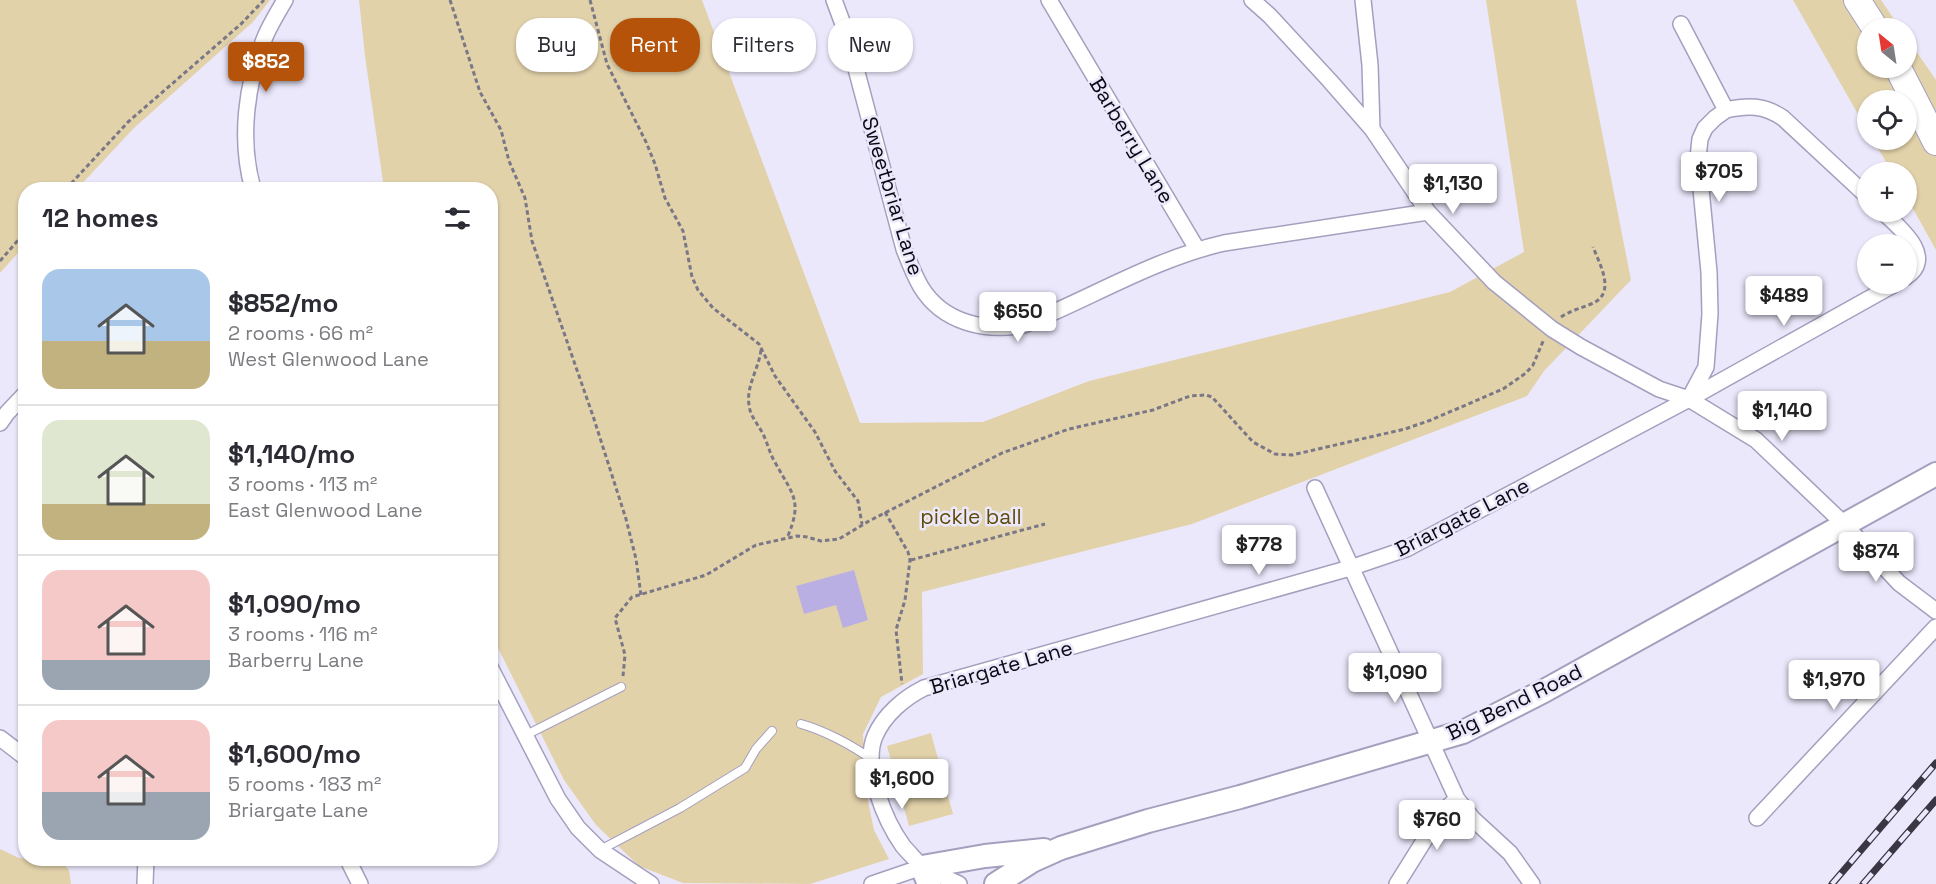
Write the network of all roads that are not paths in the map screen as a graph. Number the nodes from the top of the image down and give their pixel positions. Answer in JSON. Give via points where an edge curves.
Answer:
{"nodes":[{"id":1,"x":285,"y":0,"type":"edge"},
{"id":2,"x":834,"y":0,"type":"edge"},
{"id":3,"x":1049,"y":0,"type":"edge"},
{"id":4,"x":1252,"y":0,"type":"edge"},
{"id":5,"x":1363,"y":0,"type":"edge"},
{"id":6,"x":1857,"y":0,"type":"edge"},
{"id":7,"x":1869,"y":18,"type":"edge"},
{"id":8,"x":1681,"y":24,"type":"dead end"},
{"id":9,"x":1903,"y":78,"type":"edge"},
{"id":10,"x":1726,"y":110,"type":"junction"},
{"id":11,"x":1371,"y":129,"type":"junction"},
{"id":12,"x":1936,"y":142,"type":"edge"},
{"id":13,"x":251,"y":182,"type":"edge"},
{"id":14,"x":1857,"y":187,"type":"edge"},
{"id":15,"x":1428,"y":212,"type":"junction"},
{"id":16,"x":1894,"y":222,"type":"edge"},
{"id":17,"x":1907,"y":234,"type":"edge"},
{"id":18,"x":1197,"y":249,"type":"junction"},
{"id":19,"x":1917,"y":249,"type":"edge"},
{"id":20,"x":1917,"y":269,"type":"edge"},
{"id":21,"x":1877,"y":294,"type":"edge"},
{"id":22,"x":1689,"y":399,"type":"junction"},
{"id":23,"x":18,"y":401,"type":"edge"},
{"id":24,"x":0,"y":423,"type":"edge"},
{"id":25,"x":1936,"y":474,"type":"edge"},
{"id":26,"x":1315,"y":488,"type":"dead end"},
{"id":27,"x":1844,"y":525,"type":"junction"},
{"id":28,"x":1350,"y":568,"type":"junction"},
{"id":29,"x":1936,"y":611,"type":"edge"},
{"id":30,"x":1936,"y":627,"type":"edge"},
{"id":31,"x":498,"y":683,"type":"edge"},
{"id":32,"x":621,"y":687,"type":"road end"},
{"id":33,"x":801,"y":724,"type":"dead end"},
{"id":34,"x":772,"y":731,"type":"dead end"},
{"id":35,"x":526,"y":735,"type":"junction"},
{"id":36,"x":0,"y":738,"type":"edge"},
{"id":37,"x":1431,"y":741,"type":"junction"},
{"id":38,"x":18,"y":752,"type":"edge"},
{"id":39,"x":871,"y":759,"type":"junction"},
{"id":40,"x":1457,"y":799,"type":"junction"},
{"id":41,"x":1757,"y":818,"type":"dead end"},
{"id":42,"x":1061,"y":848,"type":"junction"},
{"id":43,"x":600,"y":850,"type":"junction"},
{"id":44,"x":146,"y":866,"type":"edge"},
{"id":45,"x":351,"y":866,"type":"edge"},
{"id":46,"x":926,"y":875,"type":"edge"},
{"id":47,"x":145,"y":884,"type":"edge"},
{"id":48,"x":360,"y":884,"type":"edge"},
{"id":49,"x":651,"y":884,"type":"edge"},
{"id":50,"x":872,"y":884,"type":"edge"},
{"id":51,"x":959,"y":884,"type":"edge"},
{"id":52,"x":996,"y":884,"type":"edge"},
{"id":53,"x":1397,"y":884,"type":"edge"},
{"id":54,"x":1532,"y":884,"type":"edge"}],
"edges":[{"from":1,"to":13,"type":"street","via":[[265,36],[248,101],[246,142]]},
{"from":2,"to":18,"type":"street","name":"Sweetbriar Lane","via":[[847,35],[904,249],[922,288],[946,313],[984,328],[1024,325]]},
{"from":3,"to":18,"type":"street","name":"Barberry Lane"},
{"from":4,"to":11,"type":"street"},
{"from":5,"to":11,"type":"street","via":[[1370,64]]},
{"from":6,"to":7,"type":"highway"},
{"from":8,"to":10,"type":"street"},
{"from":9,"to":12,"type":"highway"},
{"from":10,"to":14,"type":"street","via":[[1757,106],[1772,111]]},
{"from":10,"to":22,"type":"street","via":[[1700,139],[1698,158],[1710,314],[1706,367]]},
{"from":11,"to":15,"type":"street"},
{"from":15,"to":18,"type":"street","name":"Sweetbriar Lane"},
{"from":15,"to":22,"type":"street","via":[[1494,282],[1552,329],[1659,389]]},
{"from":16,"to":17,"type":"street"},
{"from":19,"to":20,"type":"street","via":[[1922,261]]},
{"from":21,"to":22,"type":"street","name":"Briargate Lane"},
{"from":22,"to":27,"type":"street","via":[[1756,440]]},
{"from":22,"to":28,"type":"street","name":"Briargate Lane","via":[[1406,549]]},
{"from":23,"to":24,"type":"street"},
{"from":25,"to":27,"type":"main road","name":"Big Bend Road"},
{"from":26,"to":28,"type":"street"},
{"from":27,"to":29,"type":"street","via":[[1899,583]]},
{"from":27,"to":37,"type":"main road","name":"Big Bend Road","via":[[1505,711],[1463,732]]},
{"from":28,"to":37,"type":"street"},
{"from":28,"to":39,"type":"street","name":"Briargate Lane","via":[[924,688],[908,696],[884,722],[874,737]]},
{"from":30,"to":41,"type":"street"},
{"from":31,"to":35,"type":"street"},
{"from":32,"to":35,"type":"lane"},
{"from":33,"to":39,"type":"lane"},
{"from":34,"to":43,"type":"lane","via":[[745,768]]},
{"from":35,"to":43,"type":"street","via":[[558,799]]},
{"from":36,"to":38,"type":"street"},
{"from":37,"to":40,"type":"street"},
{"from":37,"to":42,"type":"main road","name":"Big Bend Road"},
{"from":39,"to":46,"type":"street","name":"Briargate Lane","via":[[882,806],[903,845]]},
{"from":40,"to":53,"type":"street","via":[[1442,812]]},
{"from":40,"to":54,"type":"street","via":[[1510,853]]},
{"from":42,"to":46,"type":"main road","via":[[985,856]]},
{"from":42,"to":52,"type":"main road","name":"Big Bend Road"},
{"from":43,"to":49,"type":"street"},
{"from":44,"to":47,"type":"street"},
{"from":45,"to":48,"type":"street"},
{"from":46,"to":50,"type":"street"},
{"from":46,"to":51,"type":"street"}]}
